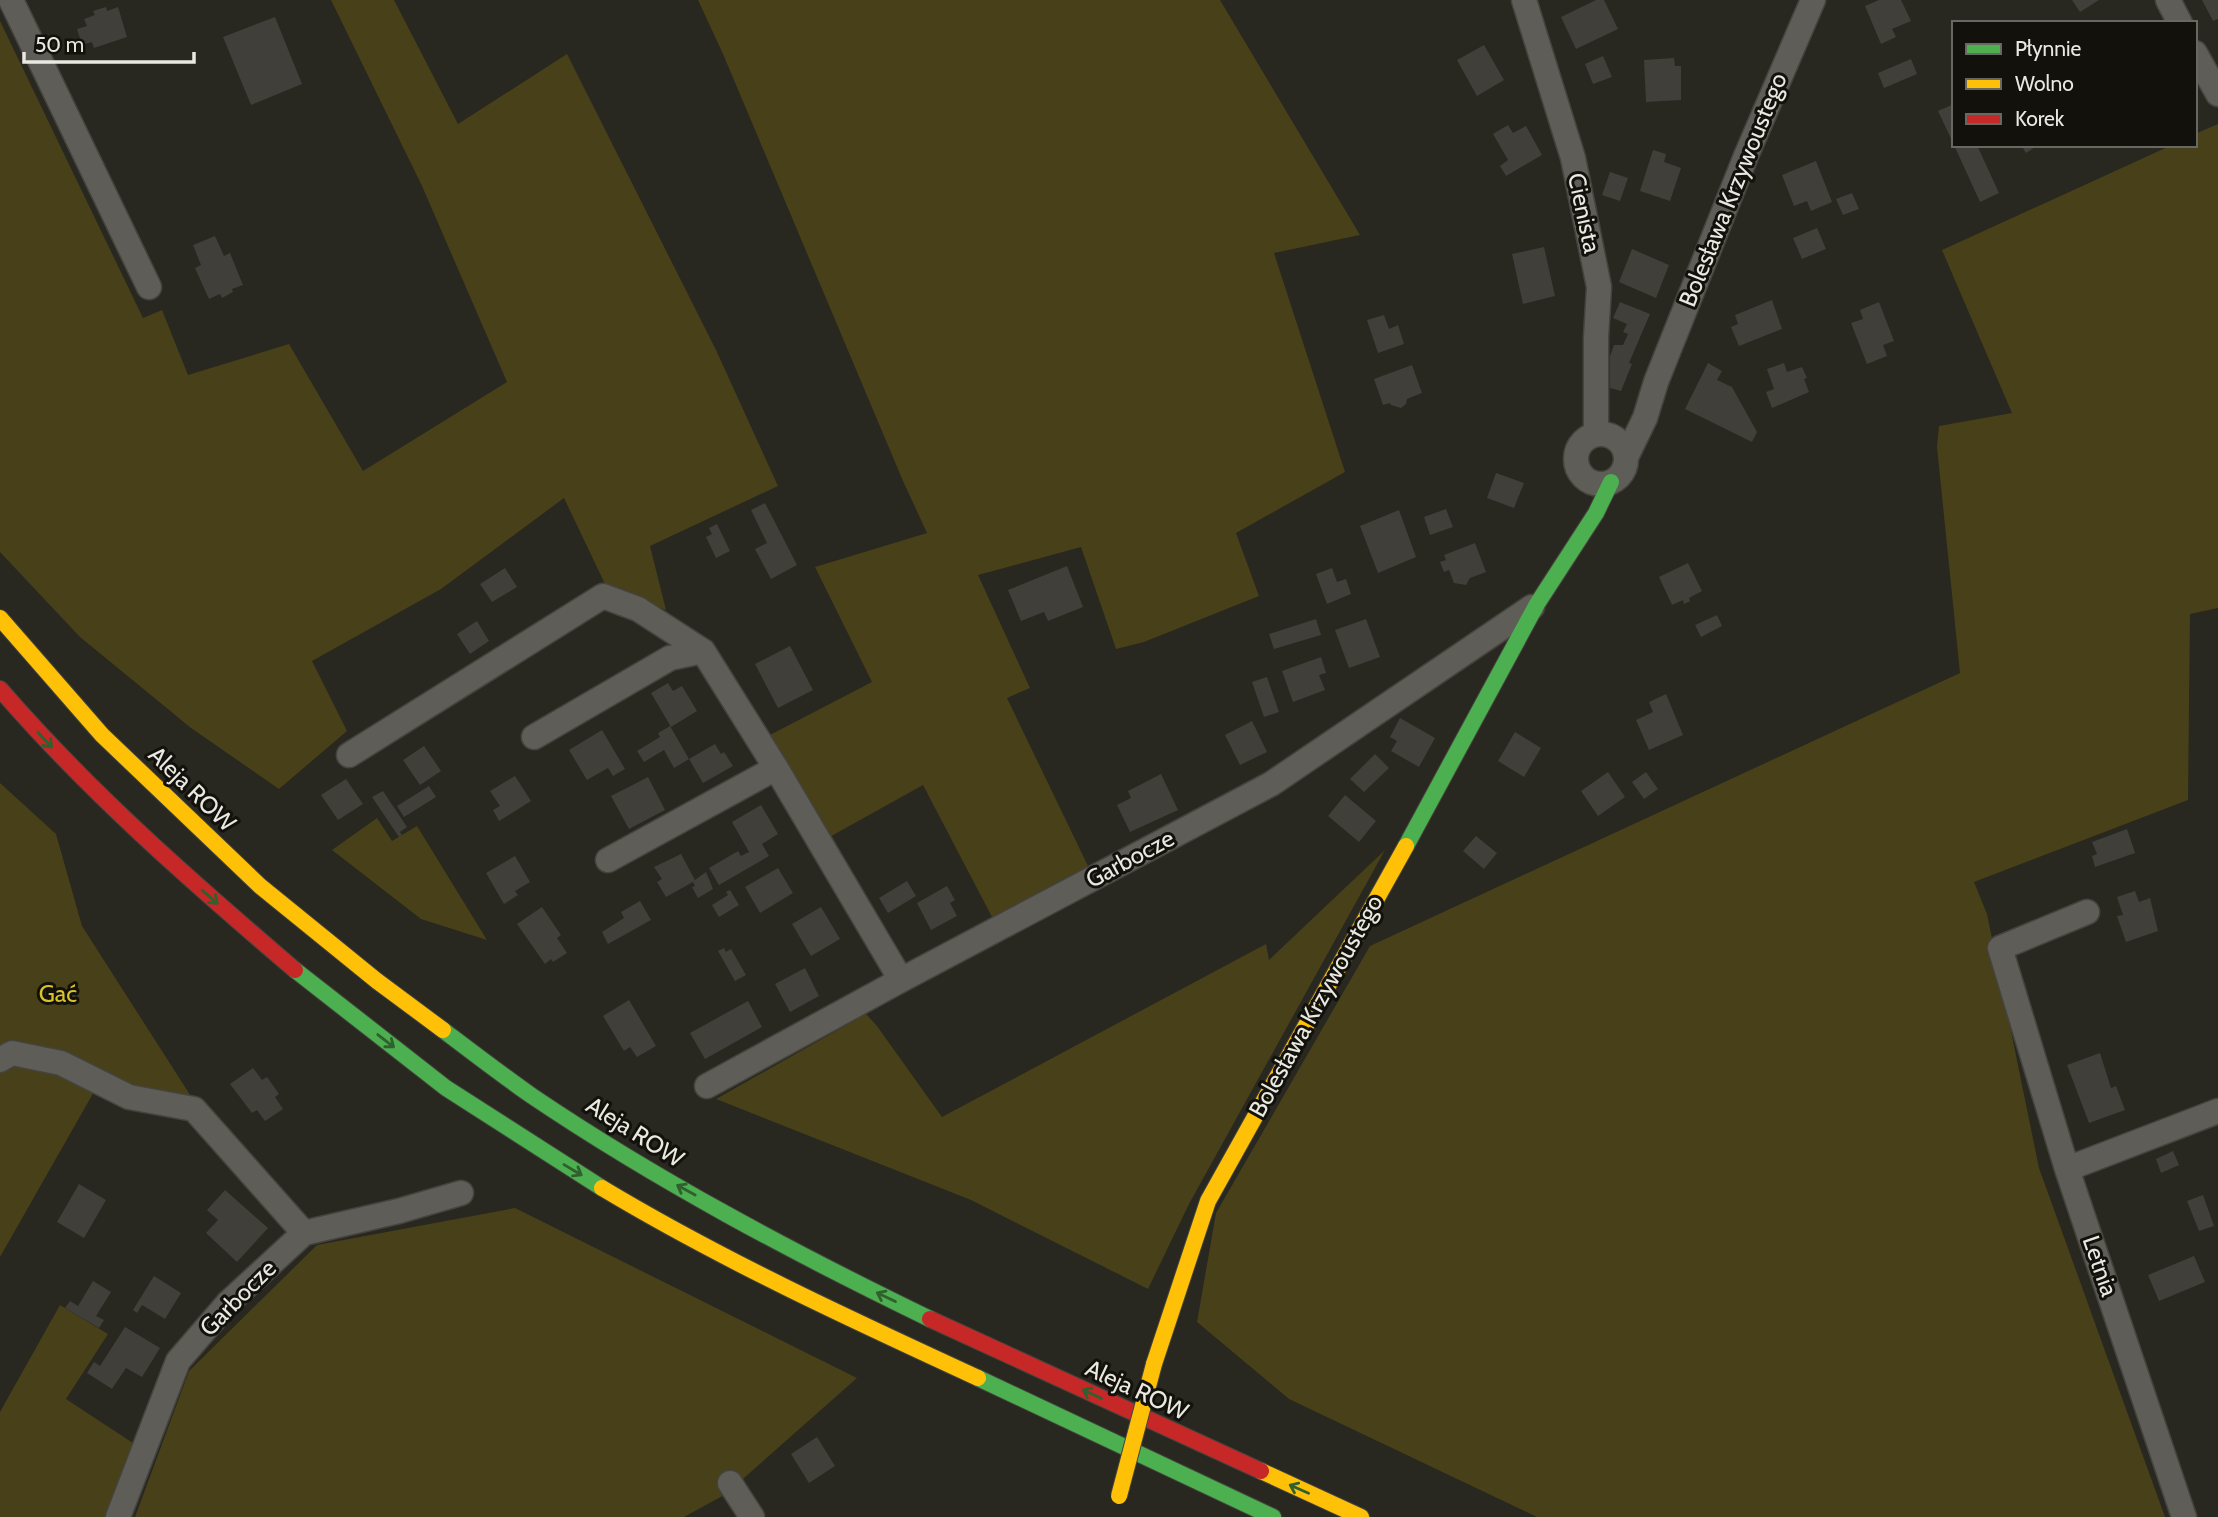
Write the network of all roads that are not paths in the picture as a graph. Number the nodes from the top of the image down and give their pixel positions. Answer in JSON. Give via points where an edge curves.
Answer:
{"nodes":[{"id":1,"x":11,"y":0,"type":"edge"},
{"id":2,"x":1524,"y":0,"type":"edge"},
{"id":3,"x":1813,"y":0,"type":"edge"},
{"id":4,"x":2168,"y":0,"type":"edge"},
{"id":5,"x":2178,"y":21,"type":"edge"},
{"id":6,"x":2197,"y":57,"type":"edge"},
{"id":7,"x":2218,"y":94,"type":"edge"},
{"id":8,"x":149,"y":287,"type":"dead end"},
{"id":9,"x":1656,"y":382,"type":"junction"},
{"id":10,"x":1603,"y":435,"type":"junction"},
{"id":11,"x":1627,"y":455,"type":"junction"},
{"id":12,"x":1581,"y":474,"type":"junction"},
{"id":13,"x":1611,"y":482,"type":"junction"},
{"id":14,"x":1587,"y":525,"type":"junction"},
{"id":15,"x":1537,"y":604,"type":"junction"},
{"id":16,"x":0,"y":618,"type":"edge"},
{"id":17,"x":703,"y":651,"type":"junction"},
{"id":18,"x":0,"y":689,"type":"edge"},
{"id":19,"x":534,"y":737,"type":"dead end"},
{"id":20,"x":349,"y":755,"type":"dead end"},
{"id":21,"x":776,"y":768,"type":"junction"},
{"id":22,"x":608,"y":860,"type":"dead end"},
{"id":23,"x":2087,"y":912,"type":"dead end"},
{"id":24,"x":901,"y":980,"type":"junction"},
{"id":25,"x":0,"y":1060,"type":"edge"},
{"id":26,"x":707,"y":1086,"type":"dead end"},
{"id":27,"x":2218,"y":1111,"type":"edge"},
{"id":28,"x":2067,"y":1169,"type":"junction"},
{"id":29,"x":461,"y":1193,"type":"dead end"},
{"id":30,"x":304,"y":1233,"type":"junction"},
{"id":31,"x":730,"y":1483,"type":"dead end"},
{"id":32,"x":1118,"y":1501,"type":"dead end"},
{"id":33,"x":117,"y":1517,"type":"edge"},
{"id":34,"x":752,"y":1517,"type":"edge"},
{"id":35,"x":1273,"y":1517,"type":"edge"},
{"id":36,"x":1361,"y":1517,"type":"edge"},
{"id":37,"x":2184,"y":1517,"type":"edge"}],
"edges":[{"from":1,"to":8,"type":"street"},
{"from":2,"to":10,"type":"street","name":"Cienista","via":[[1573,158],[1599,287],[1596,337]]},
{"from":3,"to":9,"type":"street","name":"Bolesława Krzywoustego"},
{"from":4,"to":5,"type":"street"},
{"from":6,"to":7,"type":"street"},
{"from":9,"to":10,"type":"street","name":"Bolesława Krzywoustego","via":[[1626,422]]},
{"from":9,"to":11,"type":"street","name":"Bolesława Krzywoustego"},
{"from":10,"to":11,"type":"street","via":[[1621,443]]},
{"from":10,"to":12,"type":"street","via":[[1588,437],[1577,450]]},
{"from":11,"to":13,"type":"street","via":[[1624,471]]},
{"from":12,"to":13,"type":"street","via":[[1595,483]]},
{"from":12,"to":14,"type":"street","via":[[1581,506]]},
{"from":13,"to":14,"type":"main road","name":"Bolesława Krzywoustego"},
{"from":14,"to":15,"type":"main road","name":"Bolesława Krzywoustego"},
{"from":15,"to":24,"type":"street","name":"Garbocze","via":[[1271,784]]},
{"from":15,"to":32,"type":"main road","name":"Bolesława Krzywoustego","bridge":true,"via":[[1208,1201],[1154,1364]]},
{"from":36,"to":16,"type":"main road","name":"Aleja ROW","one_way":true,"via":[[831,1270],[671,1182],[532,1096],[377,981],[260,886],[102,734]]},
{"from":17,"to":19,"type":"street","via":[[670,658]]},
{"from":17,"to":20,"type":"street","via":[[638,609],[603,596]]},
{"from":17,"to":21,"type":"street"},
{"from":18,"to":35,"type":"main road","one_way":true,"via":[[45,741],[183,874],[304,978],[446,1088],[554,1159],[666,1226],[800,1295]]},
{"from":21,"to":22,"type":"street"},
{"from":21,"to":24,"type":"street"},
{"from":23,"to":28,"type":"street","name":"Letnia","via":[[2000,948]]},
{"from":24,"to":26,"type":"street","name":"Garbocze"},
{"from":25,"to":30,"type":"street","via":[[12,1052],[61,1063],[129,1097],[194,1109]]},
{"from":27,"to":28,"type":"street"},
{"from":28,"to":37,"type":"street","name":"Letnia"},
{"from":29,"to":30,"type":"street","name":"Garbocze"},
{"from":30,"to":33,"type":"street","name":"Garbocze","via":[[228,1303],[178,1361]]},
{"from":31,"to":34,"type":"street"}]}
